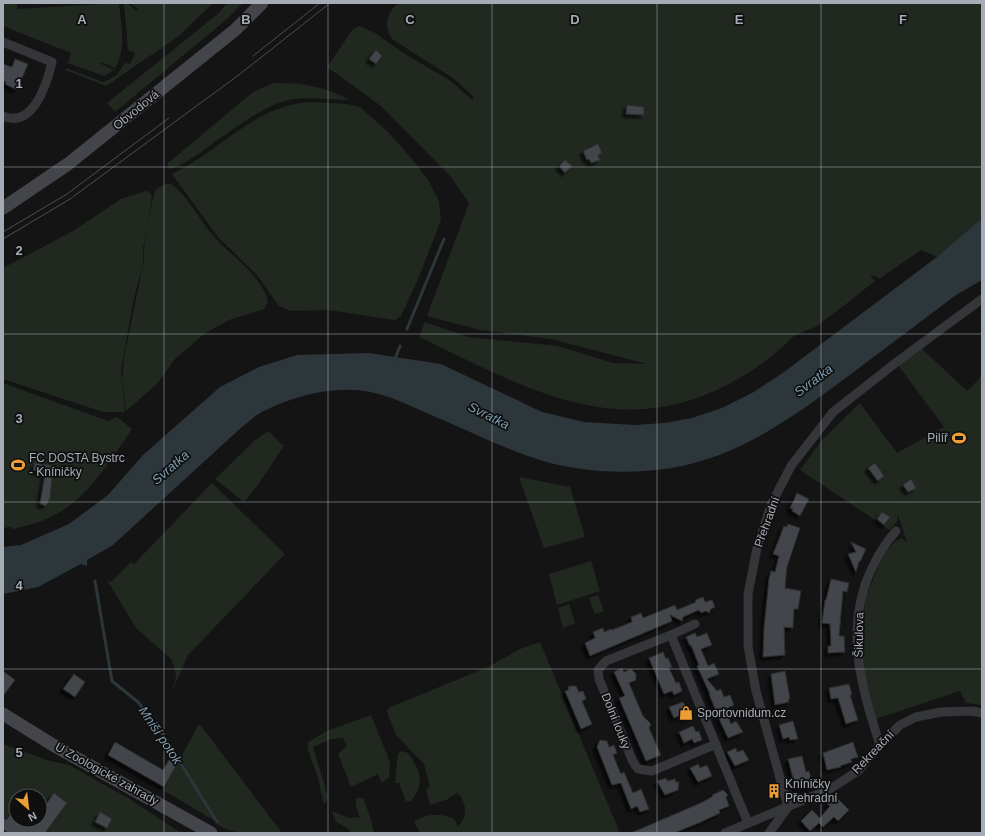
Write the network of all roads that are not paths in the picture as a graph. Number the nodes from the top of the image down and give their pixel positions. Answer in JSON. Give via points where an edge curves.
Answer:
{"nodes":[{"id":1,"x":262,"y":3,"type":"edge"},
{"id":2,"x":3,"y":42,"type":"edge"},
{"id":3,"x":3,"y":116,"type":"edge"},
{"id":4,"x":3,"y":208,"type":"edge"},
{"id":5,"x":982,"y":299,"type":"edge"},
{"id":6,"x":896,"y":531,"type":"dead end"},
{"id":7,"x":695,"y":624,"type":"dead end"},
{"id":8,"x":670,"y":635,"type":"junction"},
{"id":9,"x":982,"y":713,"type":"edge"},
{"id":10,"x":3,"y":714,"type":"edge"},
{"id":11,"x":716,"y":744,"type":"junction"},
{"id":12,"x":880,"y":745,"type":"junction"},
{"id":13,"x":788,"y":807,"type":"junction"},
{"id":14,"x":748,"y":823,"type":"junction"},
{"id":15,"x":211,"y":833,"type":"edge"},
{"id":16,"x":725,"y":833,"type":"edge"},
{"id":17,"x":769,"y":833,"type":"edge"}],
"edges":[{"from":1,"to":4,"type":"main road","name":"Obvodová","via":[[235,30],[68,164]]},
{"from":2,"to":3,"type":"street","via":[[52,62],[34,108],[23,117]]},
{"from":5,"to":13,"type":"street","name":"Přehradní","via":[[833,412],[791,466],[771,505],[757,548],[748,594],[748,646],[756,691]]},
{"from":6,"to":12,"type":"street","name":"Šikulova","via":[[878,555],[863,588],[857,622],[859,664],[866,702]]},
{"from":7,"to":8,"type":"street","name":"Dolní louky"},
{"from":8,"to":11,"type":"street"},
{"from":8,"to":11,"type":"street","name":"Dolní louky","via":[[606,661],[598,670],[599,679],[632,762],[638,769],[652,771]]},
{"from":9,"to":12,"type":"street","name":"Rekreační","via":[[941,712],[916,717],[900,725]]},
{"from":10,"to":15,"type":"main road","name":"U Zoologické zahrady","via":[[53,745]]},
{"from":11,"to":14,"type":"street"},
{"from":12,"to":13,"type":"street","name":"Rekreační","via":[[858,772],[830,789]]},
{"from":13,"to":14,"type":"street","name":"Rekreační"},
{"from":13,"to":17,"type":"street"},
{"from":14,"to":16,"type":"street","name":"Rekreační"}]}
